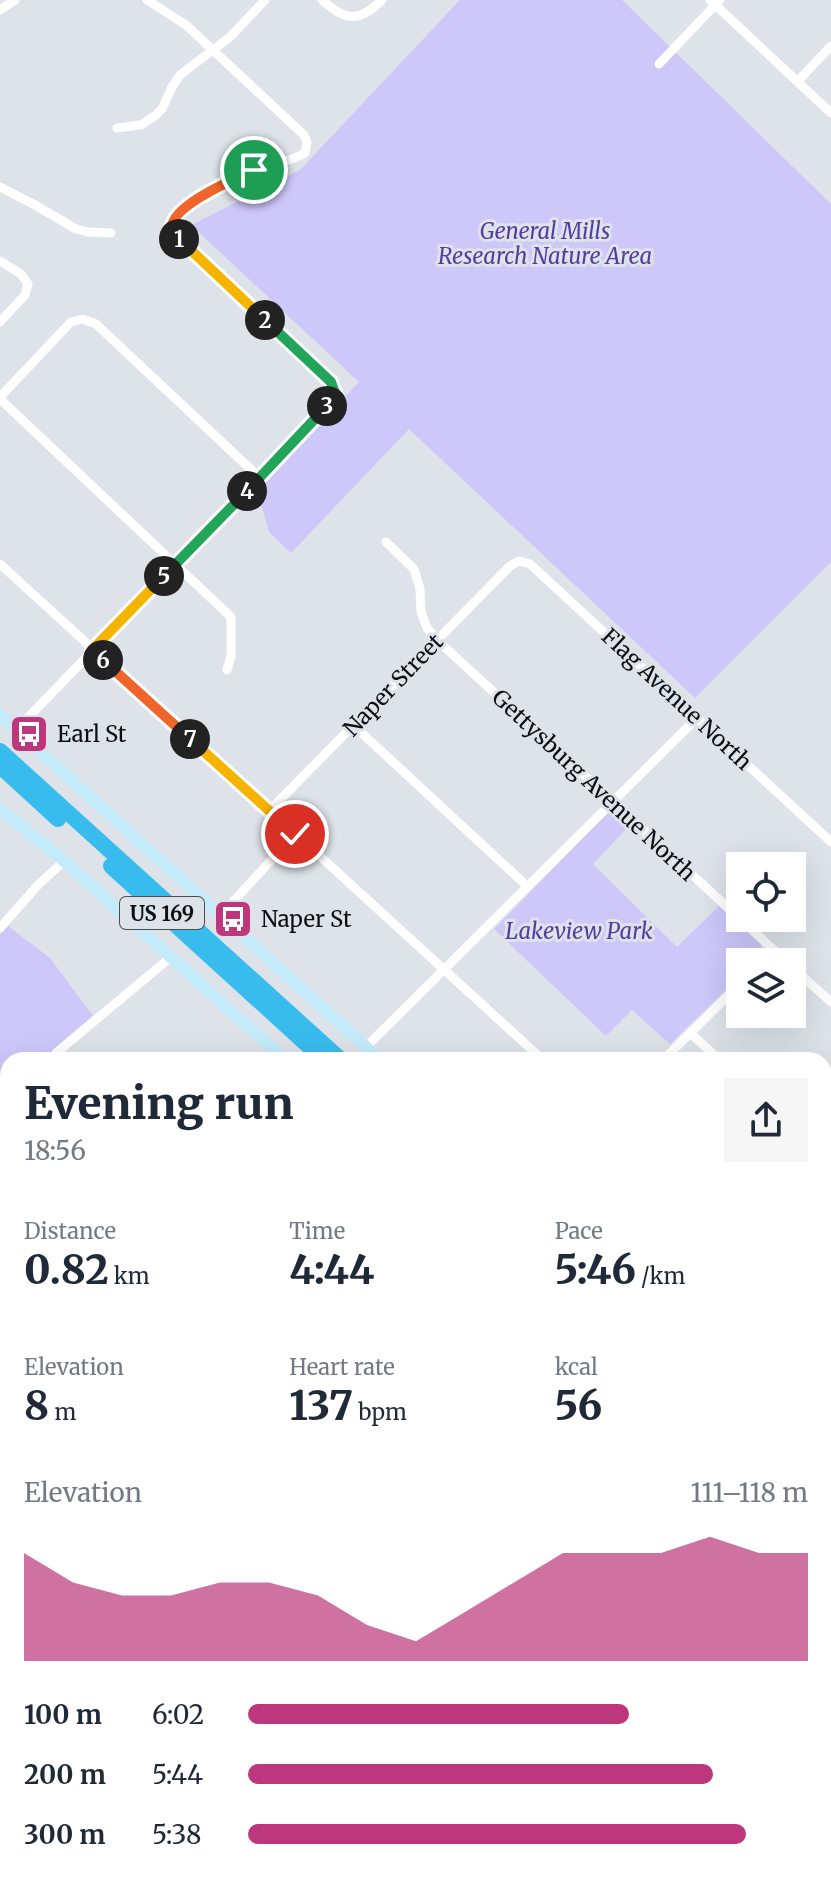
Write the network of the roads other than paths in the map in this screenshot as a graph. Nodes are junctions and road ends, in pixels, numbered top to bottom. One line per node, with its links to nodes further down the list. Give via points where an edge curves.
1 (15, 0): 7 (street)
2 (147, 0): 9 (street, via 181,21)
3 (265, 0): 9 (street)
4 (322, 0): 5 (street, via 338,14 352,17)
5 (382, 0)
6 (715, 2): 10 (street); 11 (street)
7 (0, 10)
8 (831, 46): 11 (street)
9 (212, 50): 13 (street, via 181,74 156,115 141,125); 19 (street, via 304,135 307,149 296,159 254,170 219,187 176,216 172,232 331,382 335,393)
10 (659, 64)
11 (798, 81): 12 (street)
12 (831, 113)
13 (117, 128)
14 (0, 187): 15 (street, via 76,229)
15 (111, 233)
16 (0, 261): 17 (street, via 28,284 25,295)
17 (0, 322)
18 (0, 398): 19 (street, via 71,322 83,319 96,324); 23 (street)
19 (260, 478): 23 (street)
20 (386, 542): 24 (street, via 414,569 421,612)
21 (519, 561): 24 (street, Naper Street); 28 (street, Flag Avenue North, via 530,564)
22 (0, 564): 25 (street)
23 (176, 564): 25 (street); 26 (street, via 231,617)
24 (437, 640): 29 (street, Naper Street); 33 (street, Gettysburg Avenue North)
25 (92, 650): 30 (street); 35 (street)
26 (227, 670)
27 (0, 715): 30 (street)
28 (697, 718): 33 (street); 37 (street, Flag Avenue North)
29 (353, 725): 35 (street, Naper Street); 39 (street)
30 (16, 730): 40 (street)
31 (0, 751): 53 (highway, US 169)
32 (0, 766): 52 (highway, US 169)
33 (612, 802): 39 (street); 42 (street, Gettysburg Avenue North)
34 (0, 809): 38 (street)
35 (269, 811): 36 (street)
36 (295, 834): 40 (street); 44 (street)
37 (831, 842)
38 (64, 861): 41 (street); 43 (street)
39 (527, 886): 44 (street)
40 (220, 916): 49 (street)
41 (0, 928)
42 (772, 948)
43 (171, 957): 50 (street); 51 (street)
44 (443, 970): 49 (street); 55 (street)
45 (806, 980): 47 (street)
46 (726, 998): 48 (street)
47 (831, 1002)
48 (690, 1033): 56 (street); 57 (street)
49 (366, 1047): 54 (street)
50 (57, 1052)
51 (276, 1052)
52 (315, 1052)
53 (332, 1052)
54 (371, 1052)
55 (534, 1052)
56 (671, 1052)
57 (711, 1052)

